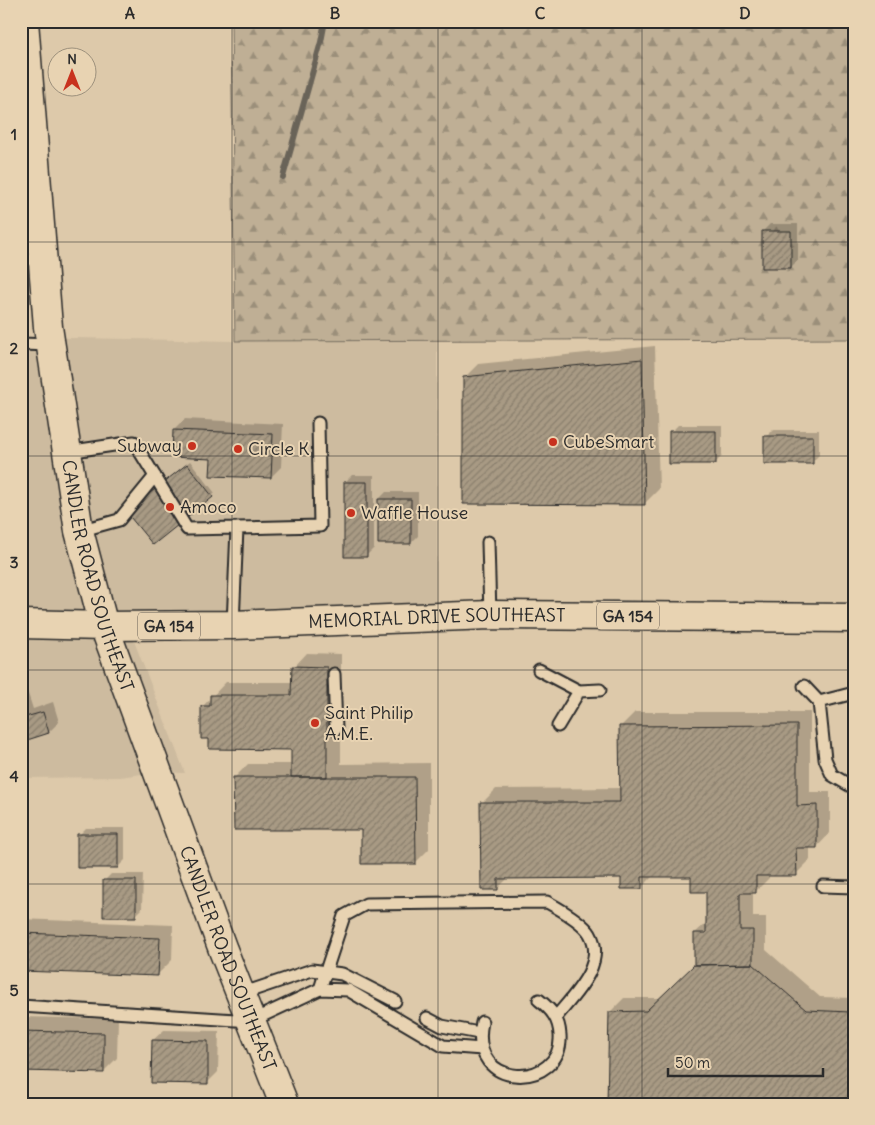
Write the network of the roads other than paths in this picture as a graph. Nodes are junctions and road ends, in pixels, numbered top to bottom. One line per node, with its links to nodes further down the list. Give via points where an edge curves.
1 (24, 21): 3 (main road, CANDLER ROAD SOUTHEAST)
2 (21, 344): 3 (lane)
3 (51, 345): 5 (main road, CANDLER ROAD SOUTHEAST)
4 (318, 423): 7 (lane, via 320,526)
5 (67, 452): 6 (lane, via 134,442); 8 (main road, CANDLER ROAD SOUTHEAST)
6 (155, 476): 7 (lane, via 187,529); 8 (lane, via 120,520)
7 (237, 528): 13 (lane)
8 (78, 530): 14 (main road, CANDLER ROAD SOUTHEAST)
9 (488, 542): 10 (lane)
10 (490, 615): 11 (main road, MEMORIAL DRIVE SOUTHEAST / GA 154); 13 (main road, MEMORIAL DRIVE SOUTHEAST / GA 154)
11 (854, 618)
12 (21, 624): 14 (main road, MEMORIAL DRIVE SOUTHEAST / GA 154)
13 (233, 625): 14 (main road, MEMORIAL DRIVE SOUTHEAST / GA 154)
14 (104, 626): 29 (main road, CANDLER ROAD SOUTHEAST)
15 (539, 670): 18 (lane)
16 (334, 674): 23 (lane)
17 (804, 686): 21 (lane)
18 (579, 690): 19 (lane); 22 (lane)
19 (600, 690)
20 (854, 693): 21 (lane)
21 (819, 702): 24 (lane, via 825,759 832,775)
22 (558, 726)
23 (336, 729)
24 (854, 788)
25 (823, 886): 26 (lane)
26 (854, 887)
27 (326, 972): 28 (lane); 29 (lane, via 312,970); 31 (lane, via 342,974); 33 (lane, via 344,916 366,904 547,902 567,913 590,933 594,950 592,968)
28 (320, 989): 35 (lane); 36 (lane, via 348,990 444,1046)
29 (241, 994): 35 (main road, CANDLER ROAD SOUTHEAST)
30 (539, 1000): 33 (lane)
31 (394, 1001)
32 (21, 1006): 35 (lane)
33 (556, 1017): 36 (lane, via 560,1033 558,1050 545,1068 534,1074 517,1076 500,1072 491,1065)
34 (427, 1018): 36 (lane, via 442,1026 481,1028)
35 (251, 1021): 37 (main road, CANDLER ROAD SOUTHEAST)
36 (482, 1049)
37 (284, 1104)

